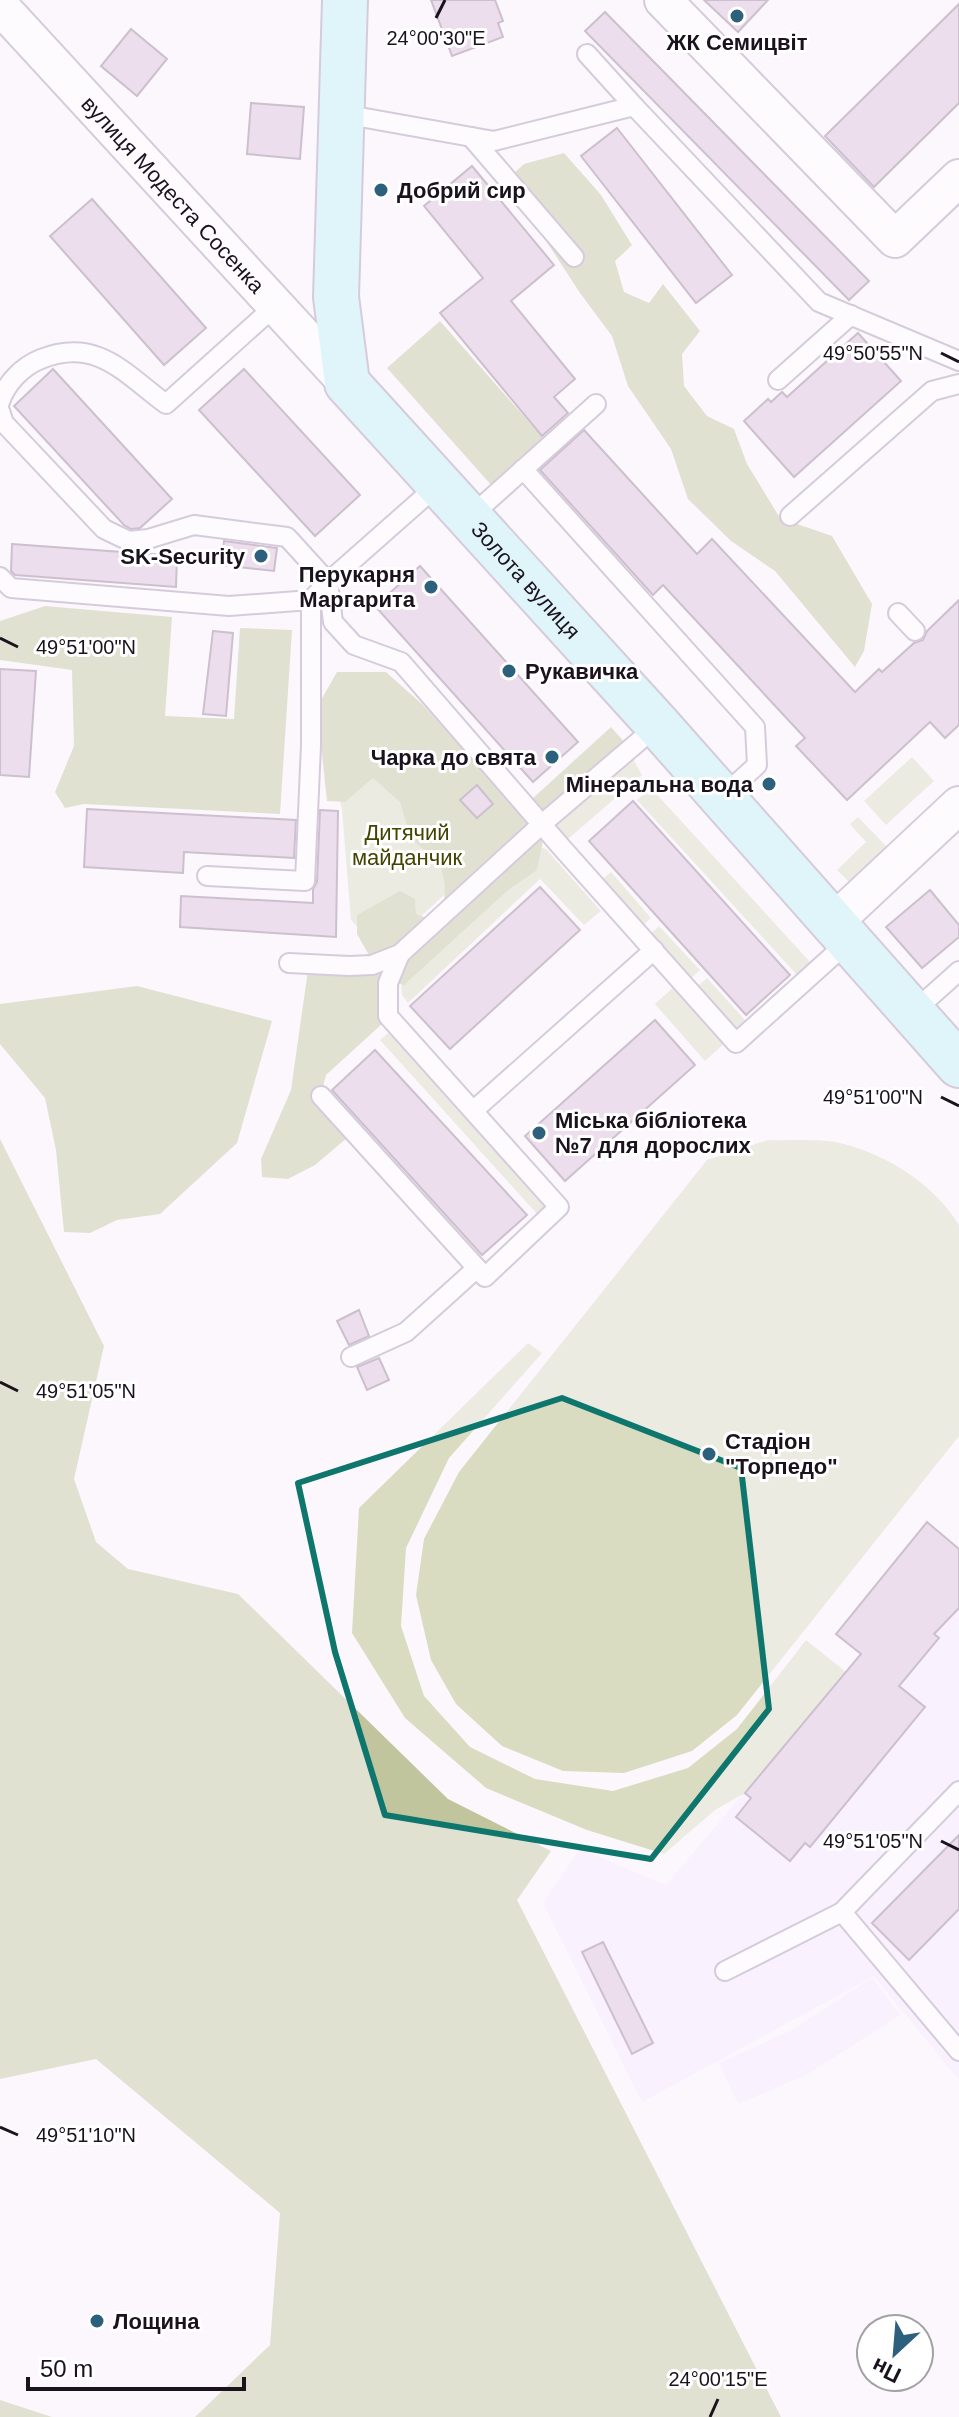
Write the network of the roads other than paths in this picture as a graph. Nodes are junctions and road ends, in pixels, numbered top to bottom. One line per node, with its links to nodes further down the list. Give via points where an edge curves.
1 (345, 0): 6 (street)
2 (663, 0): 8 (street, via 895,239)
3 (0, 6): 10 (street, вулиця Модеста Сосенка)
4 (587, 54): 5 (lane)
5 (634, 106): 7 (lane, via 494,141); 11 (lane, via 819,302)
6 (343, 114): 7 (lane); 14 (street, via 336,297)
7 (471, 137): 9 (lane)
8 (959, 178)
9 (574, 257)
10 (275, 306): 14 (street, вулиця Модеста Сосенка); 16 (lane, via 166,404 106,359 84,351 61,351 30,363 4,390)
11 (851, 315): 12 (lane); 13 (lane)
12 (959, 361)
13 (778, 380)
14 (347, 383): 20 (street, Золота вулиця)
15 (959, 384): 21 (lane, via 932,391)
16 (0, 402)
17 (596, 404): 19 (lane)
18 (0, 411): 24 (lane, via 4,423 104,529 129,541 194,525 287,537)
19 (523, 469): 22 (lane); 29 (lane, via 755,727 757,765)
20 (439, 484): 22 (street, Золота вулиця); 24 (lane)
21 (790, 516)
22 (470, 517): 28 (street, Золота вулиця)
23 (0, 577): 25 (lane, via 11,588 229,606)
24 (328, 582): 25 (lane); 31 (lane, via 333,622 354,645 401,662)
25 (311, 600): 32 (lane, via 305,881)
26 (898, 613): 27 (lane)
27 (915, 631)
28 (658, 725): 29 (street, Золота вулиця); 31 (lane)
29 (722, 797): 33 (street, Золота вулиця)
30 (959, 805): 33 (street)
31 (542, 824): 34 (lane); 35 (lane)
32 (207, 876)
33 (840, 933): 34 (lane, via 736,1043); 38 (street, Золота вулиця)
34 (654, 950): 41 (lane)
35 (400, 954): 36 (lane, via 360,966); 41 (lane, via 388,983 388,1016)
36 (289, 963)
37 (959, 971): 38 (lane)
38 (912, 1013): 39 (street, Золота вулиця)
39 (959, 1065)
40 (321, 1096): 42 (lane)
41 (473, 1111): 42 (lane, via 559,1207 485,1277)
42 (477, 1268): 43 (lane, via 406,1332)
43 (351, 1357)
44 (959, 1791): 45 (lane)
45 (842, 1912): 46 (lane); 47 (lane)
46 (725, 1971)
47 (959, 2051)

